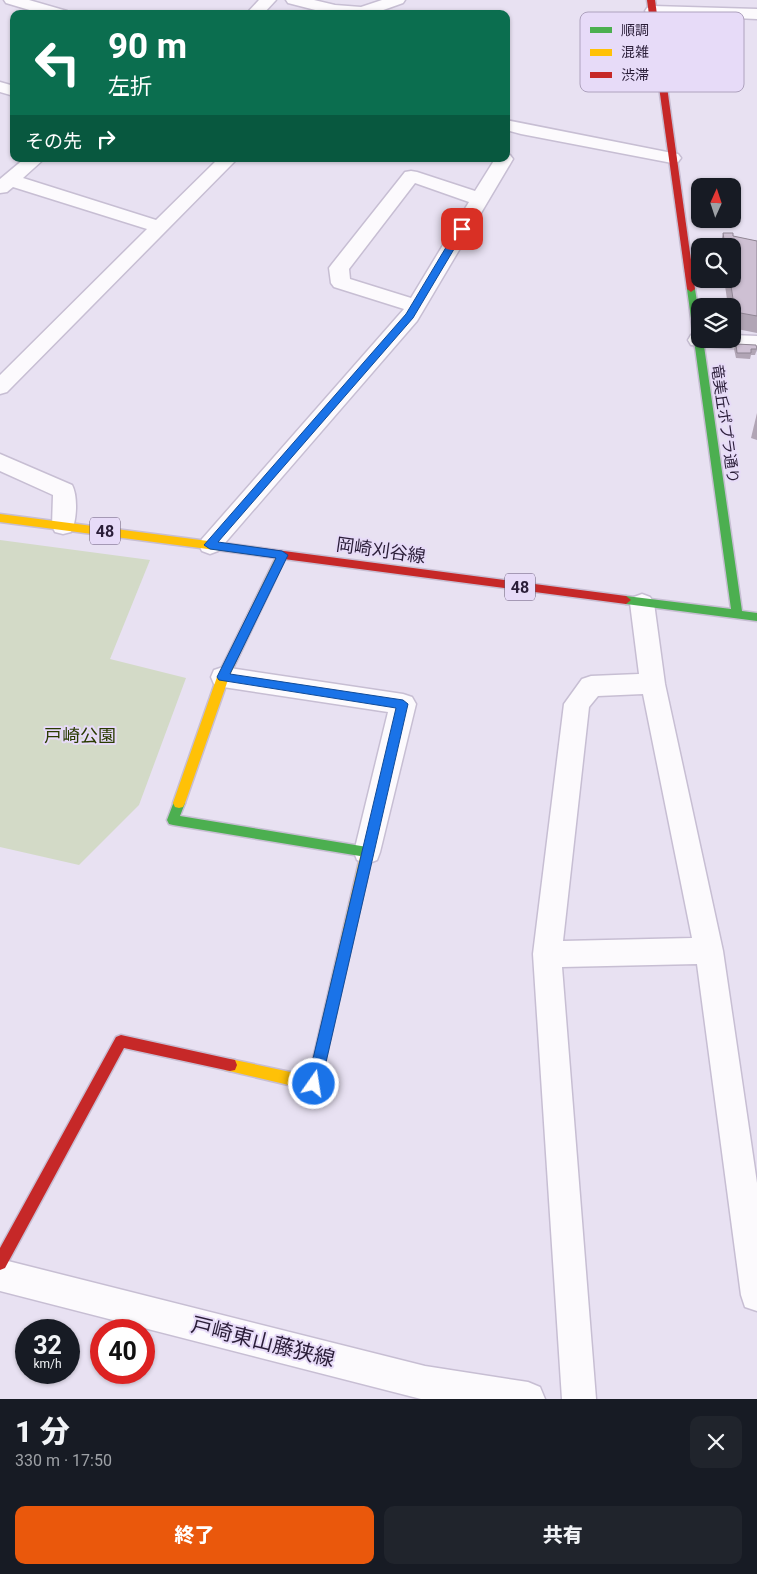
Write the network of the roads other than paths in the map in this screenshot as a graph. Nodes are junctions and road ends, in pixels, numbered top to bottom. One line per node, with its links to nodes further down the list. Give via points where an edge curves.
1 (12, 0): 6 (street)
2 (268, 0): 7 (street)
3 (294, 0): 8 (street)
4 (397, 0): 9 (street)
5 (652, 6): 10 (street)
6 (47, 10)
7 (258, 10)
8 (334, 10)
9 (368, 10)
10 (731, 12)
11 (744, 13): 12 (street)
12 (757, 14)
13 (663, 92): 16 (street, 竜美丘ポプラ通り)
14 (514, 127): 15 (street); 16 (street)
15 (510, 140)
16 (672, 158): 23 (street, 竜美丘ポプラ通り)
17 (31, 162): 20 (street)
18 (225, 162): 22 (street)
19 (502, 162): 21 (street)
20 (5, 184): 22 (street)
21 (480, 198): 24 (street); 24 (street, via 411,176 339,268 341,283)
22 (159, 227): 28 (street)
23 (692, 298)
24 (416, 306): 32 (street)
25 (741, 342): 26 (street)
26 (757, 343)
27 (699, 348): 35 (street, 竜美丘ポプラ通り)
28 (0, 387)
29 (0, 462): 31 (street, via 64,491)
30 (0, 518): 31 (street, 岡崎刈谷線 / 48)
31 (63, 526): 32 (street, 岡崎刈谷線 / 48)
32 (210, 545): 33 (street, 岡崎刈谷線 / 48)
33 (282, 555): 34 (street, 岡崎刈谷線 / 48); 37 (street)
34 (642, 603): 35 (street, 岡崎刈谷線 / 48); 38 (street)
35 (737, 614): 36 (street, 岡崎刈谷線 / 48)
36 (757, 617)
37 (223, 677): 39 (street, via 403,704); 39 (street, via 172,820)
38 (653, 684): 40 (street); 41 (street, via 592,686 577,704)
39 (367, 852): 42 (street, via 314,1084 121,1041)
40 (709, 951): 41 (street); 44 (street)
41 (547, 954): 46 (street)
42 (0, 1263)
43 (0, 1275): 45 (street, 戸崎東山藤狭線, via 424,1383)
44 (757, 1295)
45 (528, 1399)
46 (579, 1399)

